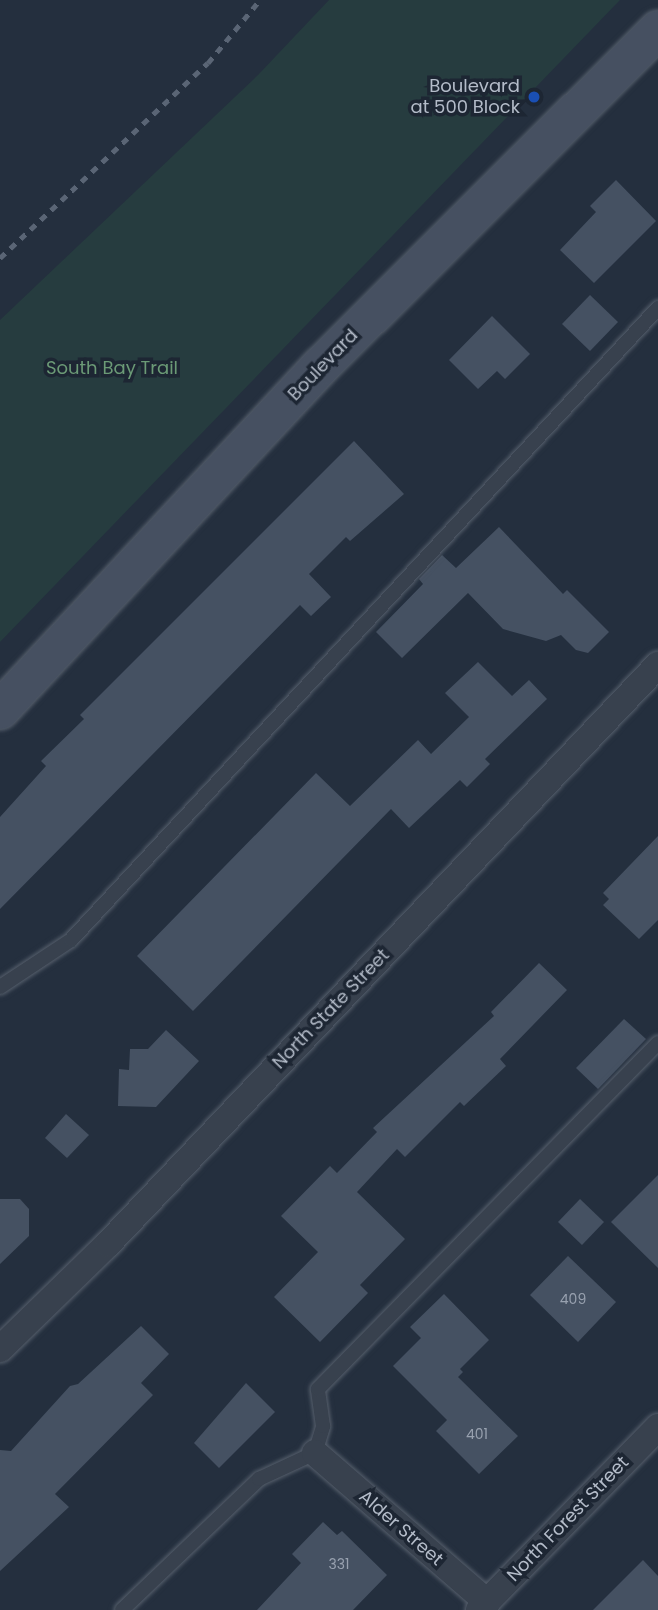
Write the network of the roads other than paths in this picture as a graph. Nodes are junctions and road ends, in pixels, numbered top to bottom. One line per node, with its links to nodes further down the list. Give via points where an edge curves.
1 (658, 30): 4 (main road, Boulevard, via 321,366)
2 (658, 308): 5 (lane, via 71,940)
3 (657, 668): 7 (street, North State Street, via 108,1244)
4 (0, 710)
5 (0, 987)
6 (658, 1043): 9 (lane, via 318,1389 323,1426)
7 (0, 1349)
8 (658, 1427): 10 (street, North Forest Street)
9 (315, 1453): 10 (street, Alder Street); 11 (lane, via 259,1479)
10 (483, 1606)
11 (122, 1610)

